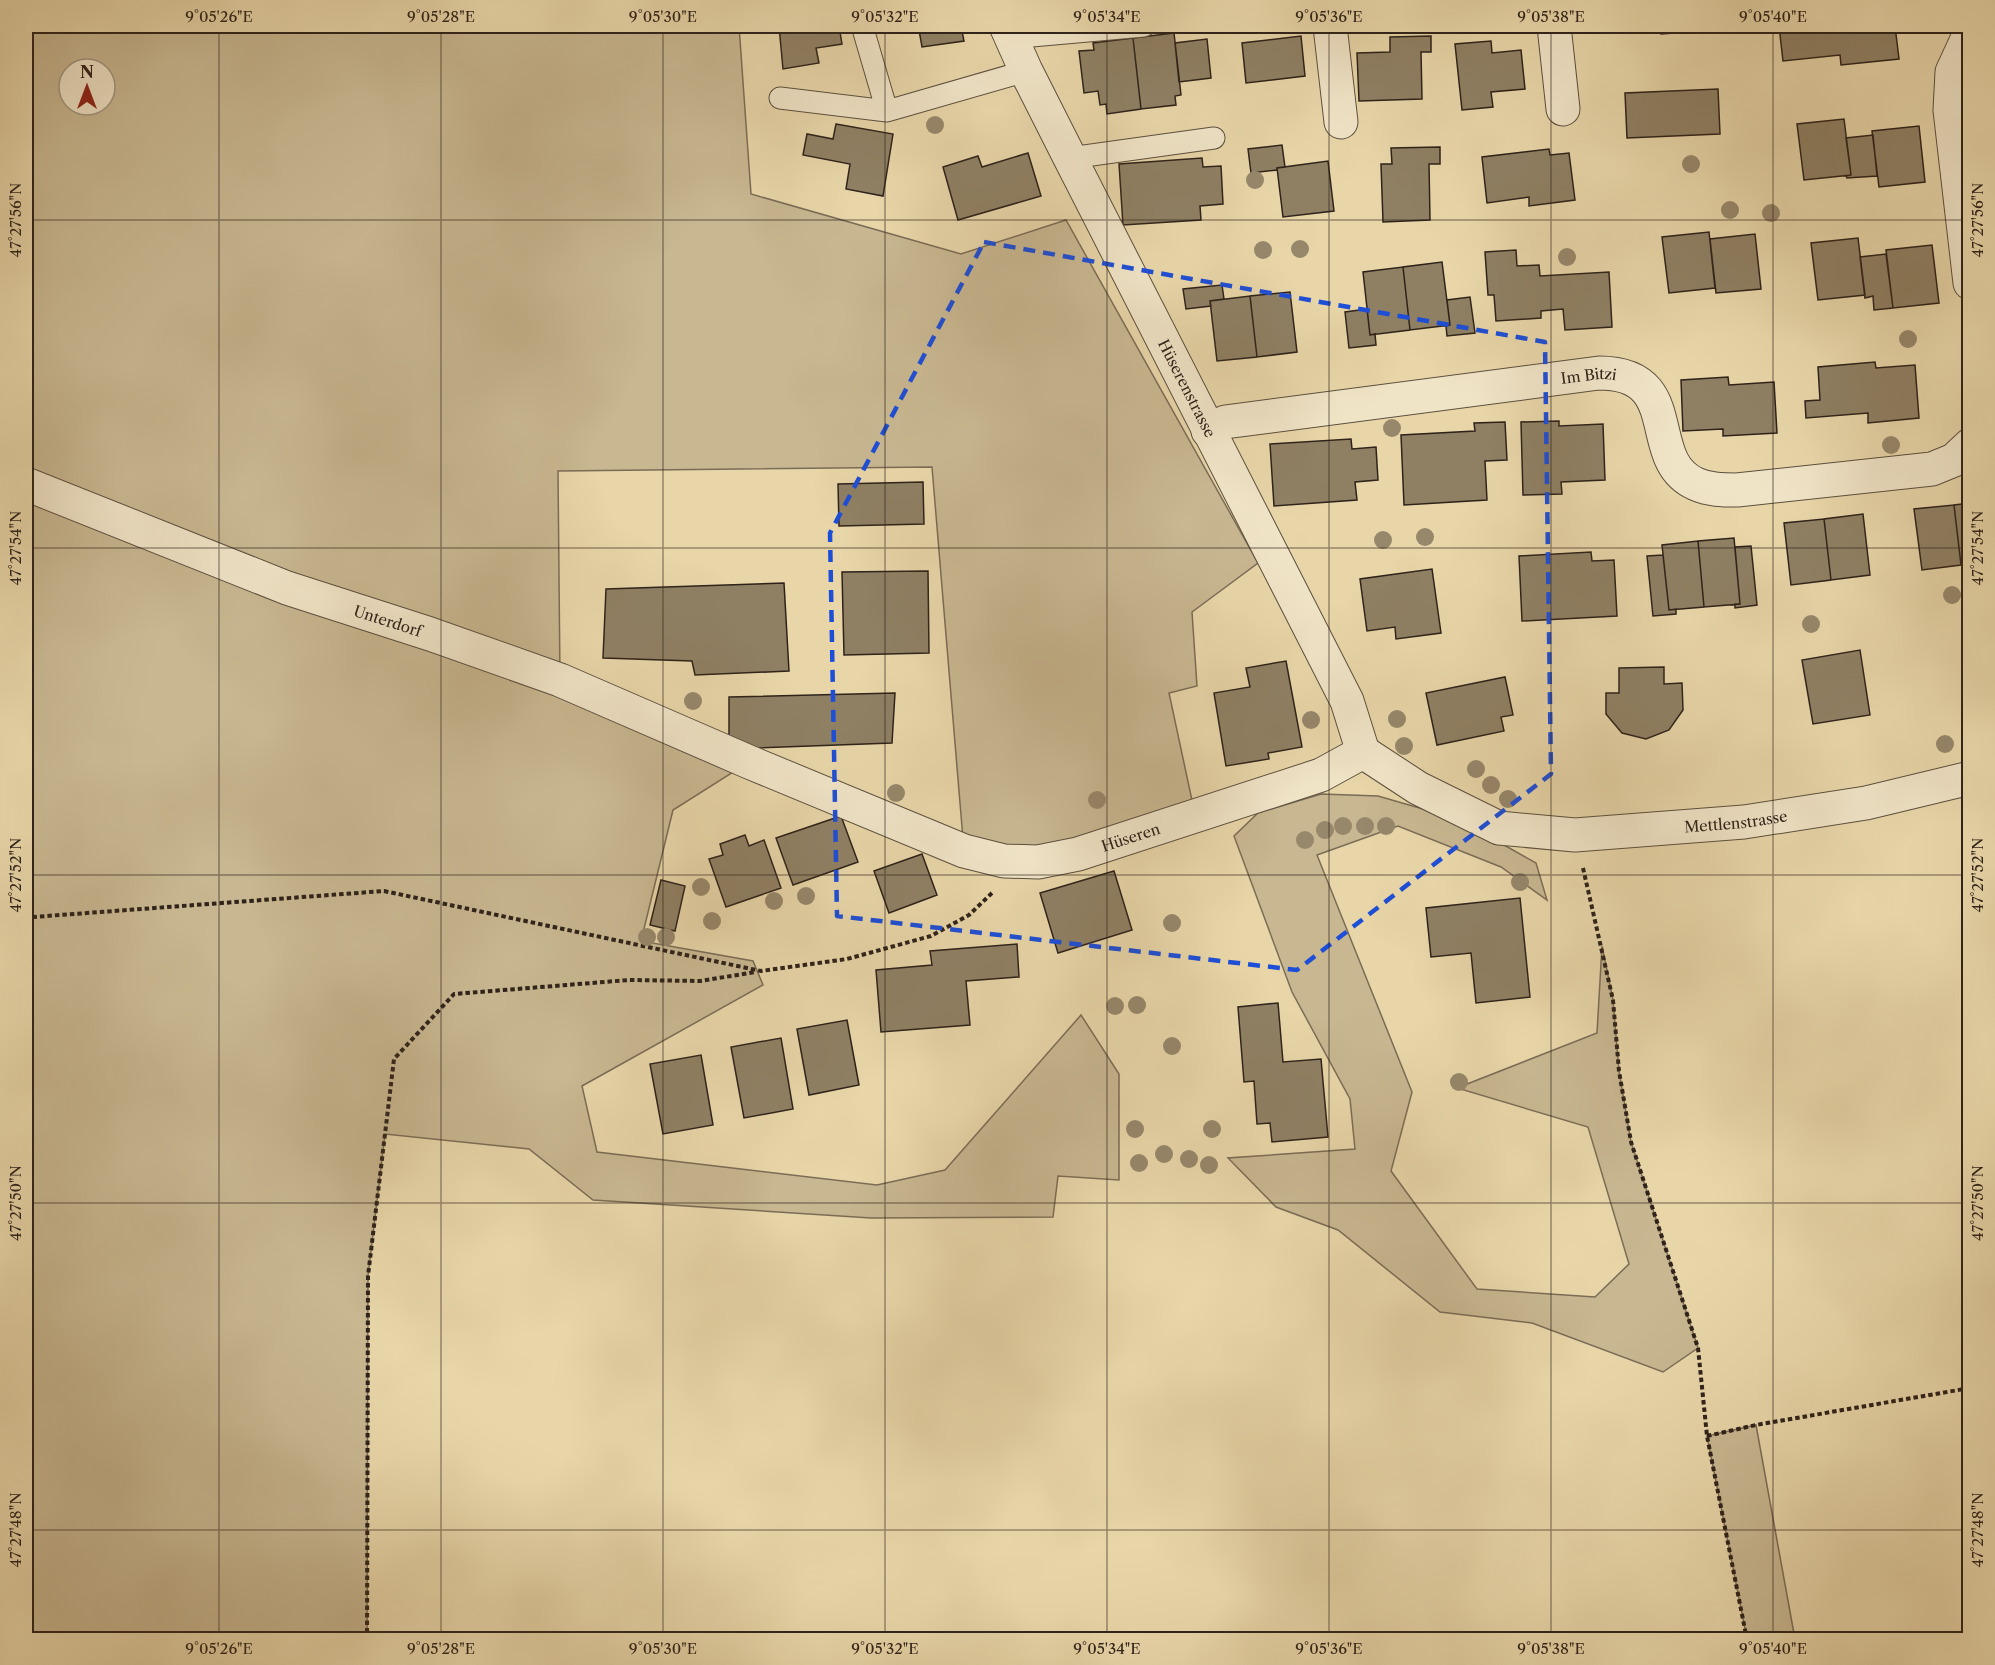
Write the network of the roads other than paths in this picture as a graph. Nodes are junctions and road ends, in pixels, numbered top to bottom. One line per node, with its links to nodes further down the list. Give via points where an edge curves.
1 (1144, 26): 5 (lane)
2 (1330, 26): 11 (street)
3 (1554, 26): 9 (street)
4 (862, 29): 10 (lane)
5 (1009, 32): 7 (street, Hüserenstrasse)
6 (1970, 33): 14 (street, via 1952,72 1950,110)
7 (1026, 70): 10 (lane); 13 (street, Hüserenstrasse)
8 (780, 98): 10 (lane)
9 (1563, 109)
10 (887, 111)
11 (1341, 122)
12 (1214, 138): 13 (lane)
13 (1070, 158): 15 (street, Hüserenstrasse)
14 (1970, 283)
15 (1208, 431): 16 (street, Im Bitzi, via 1225,422 1617,373 1634,378 1646,388 1654,401 1672,460 1681,473 1695,484 1715,490 1932,469 1954,460); 18 (street, Hüserenstrasse, via 1347,701)
16 (1970, 445)
17 (26, 484): 19 (street, Unterdorf, via 287,588 560,680)
18 (1363, 752): 19 (street, Hüseren, via 1321,775 1078,854 1038,862 1004,861 964,851); 20 (street, Mettlenstrasse, via 1418,788 1499,828 1575,835 1744,822 1866,803)
19 (748, 762)
20 (1970, 778)

